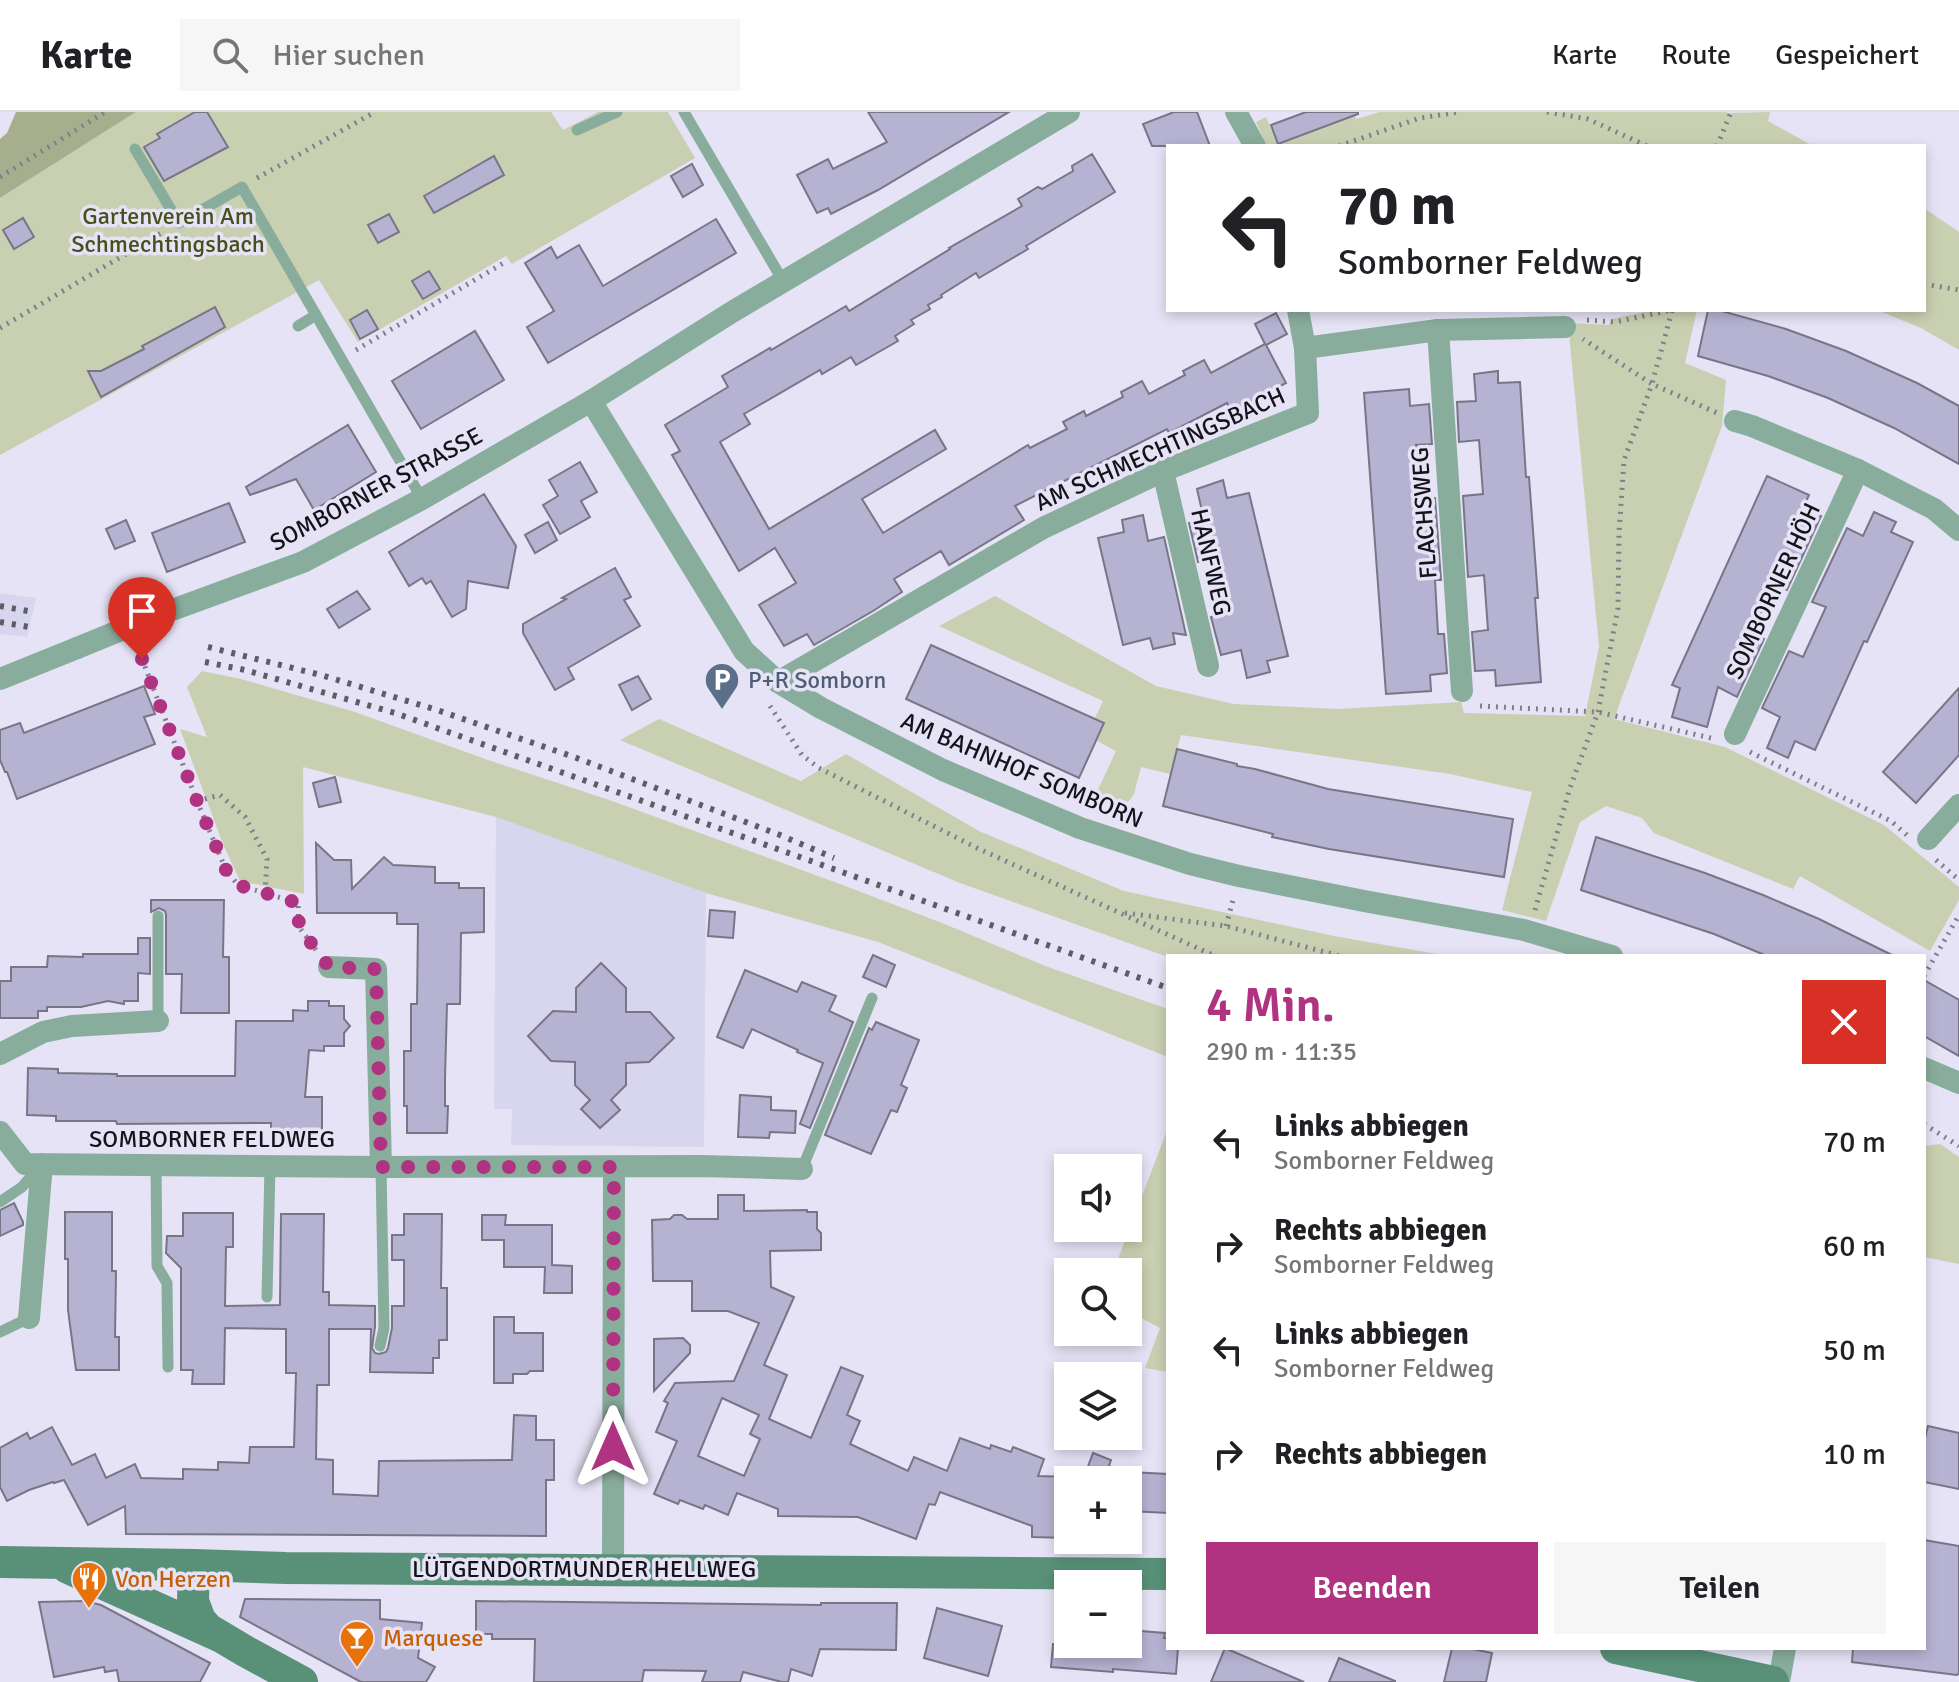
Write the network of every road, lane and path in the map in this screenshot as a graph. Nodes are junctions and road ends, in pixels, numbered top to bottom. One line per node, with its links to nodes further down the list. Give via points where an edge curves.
1 (105, 112): 16 (path)
2 (375, 112): 17 (path)
3 (617, 112): 10 (lane)
4 (684, 112): 20 (lane)
5 (1069, 112): 20 (street, SOMBORNER STRASSE)
6 (1236, 112): 11 (street)
7 (1459, 112): 12 (path, via 1420,118)
8 (1547, 112): 13 (path, via 1588,119)
9 (1731, 112): 14 (path)
10 (577, 130)
11 (1254, 144)
12 (1345, 144)
13 (1643, 144)
14 (1718, 144)
15 (135, 149): 18 (lane)
16 (0, 177)
17 (242, 187): 18 (lane); 26 (lane)
18 (179, 223): 29 (path)
19 (507, 261): 32 (path)
20 (783, 281): 34 (street, SOMBORNER STRASSE)
21 (1926, 284): 22 (path)
22 (1959, 290)
23 (1298, 312): 31 (street, AM SCHMECHTINGSBACH)
24 (1662, 312): 28 (path, via 1615,322 1566,319)
25 (1671, 312): 33 (path)
26 (316, 315): 27 (lane); 32 (lane)
27 (298, 326)
28 (1565, 327): 30 (street); 33 (path)
29 (0, 328)
30 (1438, 330): 31 (street); 44 (street, FLACHSWEG)
31 (1305, 348): 37 (street, AM SCHMECHTINGSBACH, via 1308,413)
32 (342, 359): 38 (lane)
33 (1652, 384): 35 (path); 45 (path, via 1624,460 1618,608)
34 (591, 401): 38 (street, SOMBORNER STRASSE); 43 (street, AM BAHNHOF SOMBORN)
35 (1735, 421): 36 (street)
36 (1858, 470): 39 (street, via 1934,509); 46 (street, SOMBORNER HÖH)
37 (1163, 471): 41 (street, HANFWEG); 43 (street, AM SCHMECHTINGSBACH, via 1043,528)
38 (422, 499): 42 (street, SOMBORNER STRASSE, bridge, via 303,562)
39 (1959, 530)
40 (142, 659): 47 (path)
41 (1208, 666)
42 (0, 679)
43 (772, 691): 52 (path, via 802,755 819,768); 55 (street, AM BAHNHOF SOMBORN, via 821,708 943,770 1080,828 1190,864)
44 (1462, 691): 45 (path, via 1467,706)
45 (1598, 712): 46 (path); 55 (path, via 1570,788)
46 (1732, 741): 49 (path, via 1891,821)
47 (197, 801): 51 (path, via 226,870 238,885); 51 (path, via 220,795 245,817 267,859)
48 (1959, 805): 49 (street)
49 (1923, 844): 50 (path)
50 (1959, 880)
51 (265, 893): 59 (path, via 298,903 299,927)
52 (1116, 912): 56 (path); 57 (path, via 1226,926)
53 (1959, 915): 60 (path)
54 (158, 916): 62 (lane)
55 (1530, 931): 58 (street, AM BAHNHOF SOMBORN)
56 (1210, 954)
57 (1332, 954)
58 (1605, 954)
59 (329, 967): 72 (street, via 376,969)
60 (1926, 973)
61 (872, 998): 74 (lane)
62 (158, 1021): 63 (street, via 43,1032)
63 (0, 1054)
64 (1926, 1069): 65 (street)
65 (1959, 1083)
66 (1926, 1125): 68 (path)
67 (4, 1145): 69 (street, SOMBORNER FELDWEG, via 25,1164)
68 (1959, 1146)
69 (42, 1164): 70 (street, SOMBORNER FELDWEG); 75 (lane); 77 (street)
70 (156, 1165): 71 (street, SOMBORNER FELDWEG); 80 (lane, via 157,1266 167,1283)
71 (270, 1166): 72 (street, SOMBORNER FELDWEG); 76 (lane)
72 (381, 1167): 73 (street, SOMBORNER FELDWEG); 79 (lane)
73 (614, 1167): 74 (street, SOMBORNER FELDWEG); 84 (street)
74 (802, 1169)
75 (0, 1202)
76 (267, 1297)
77 (29, 1318): 78 (lane)
78 (0, 1332)
79 (380, 1346)
80 (168, 1367)
81 (0, 1562): 82 (main road, LÜTGENDORTMUNDER HELLWEG)
82 (55, 1562): 83 (main road, LÜTGENDORTMUNDER HELLWEG); 86 (main road)
83 (194, 1565): 84 (main road, LÜTGENDORTMUNDER HELLWEG); 86 (main road, via 195,1610)
84 (613, 1570): 85 (main road, LÜTGENDORTMUNDER HELLWEG)
85 (1166, 1574)
86 (219, 1636): 89 (main road)
87 (1625, 1650): 90 (main road)
88 (1785, 1650): 91 (street)
89 (302, 1682)
90 (1773, 1682)
91 (1779, 1682)

